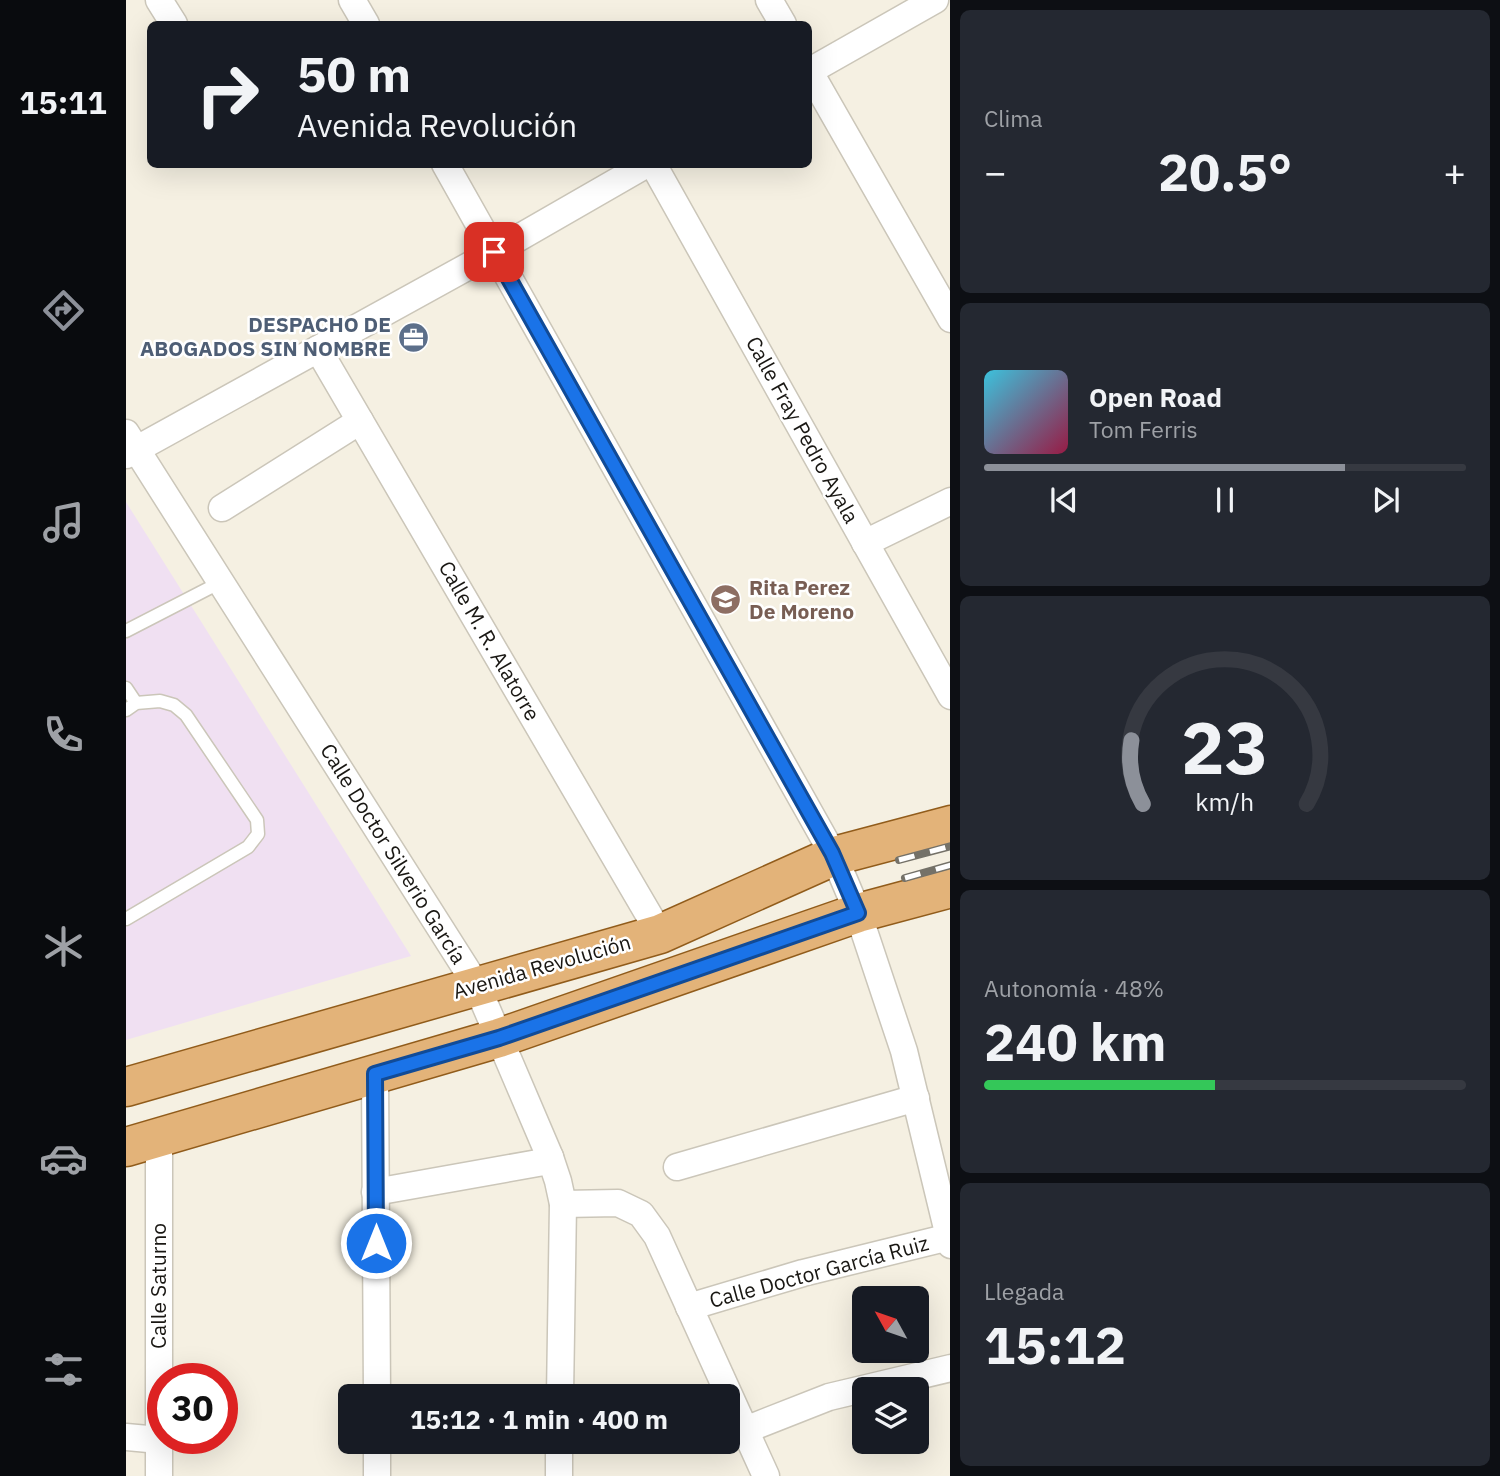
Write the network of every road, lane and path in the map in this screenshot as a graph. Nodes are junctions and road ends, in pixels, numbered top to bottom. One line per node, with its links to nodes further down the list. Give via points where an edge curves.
1 (159, 0): 5 (street)
2 (352, 0): 6 (street)
3 (769, 0): 7 (street)
4 (934, 0): 8 (street)
5 (172, 21)
6 (364, 21)
7 (781, 21)
8 (812, 69)
9 (812, 76): 14 (street)
10 (447, 168): 13 (street)
11 (640, 168): 13 (street)
12 (655, 168): 20 (street, Calle Fray Pedro Ayala)
13 (494, 252): 15 (street); 27 (street)
14 (950, 319)
15 (318, 349): 16 (street, Calle M. R. Alatorre); 17 (street)
16 (360, 422): 19 (street); 31 (street, Calle M. R. Alatorre)
17 (130, 446): 21 (street, Calle Doctor Silverio García)
18 (950, 501): 20 (street)
19 (222, 508)
20 (865, 543): 24 (street, Calle Fray Pedro Ayala)
21 (221, 582): 22 (lane); 32 (street, Calle Doctor Silverio García)
22 (126, 631)
23 (126, 688): 25 (lane)
24 (950, 696)
25 (131, 706): 30 (lane, via 160,701 187,715 257,820 258,834 248,847)
26 (950, 825): 27 (main road, Avenida Revolución)
27 (834, 856): 29 (street); 31 (main road, Avenida Revolución)
28 (950, 888): 29 (main road)
29 (858, 913): 33 (main road); 36 (street)
30 (126, 919)
31 (660, 934): 32 (main road, Avenida Revolución)
32 (477, 986): 33 (street, Calle Doctor Silverio García); 35 (main road, Avenida Revolución)
33 (499, 1038): 34 (main road); 38 (street, Calle Doctor Silverio García)
34 (375, 1074): 37 (main road); 40 (street)
35 (126, 1087)
36 (916, 1098): 39 (street); 42 (street)
37 (142, 1142): 44 (street, Calle Saturno)
38 (550, 1157): 40 (street, via 538,1163); 41 (street, Calle Doctor Silverio García)
39 (677, 1167)
40 (376, 1192): 46 (street)
41 (563, 1204): 43 (street, via 618,1203 641,1214 657,1236); 47 (street, Calle Doctor Silverio García)
42 (950, 1241): 43 (street, Calle Doctor García Ruiz, via 803,1273)
43 (689, 1307): 48 (street)
44 (155, 1363)
45 (950, 1368): 48 (street, via 829,1398)
46 (377, 1384)
47 (560, 1384)
48 (745, 1430): 57 (street)
49 (126, 1437): 50 (street)
50 (147, 1439)
51 (159, 1454): 54 (street, Calle Saturno)
52 (377, 1454): 55 (street)
53 (559, 1454): 56 (street)
54 (159, 1476)
55 (377, 1476)
56 (559, 1476)
57 (766, 1476)

